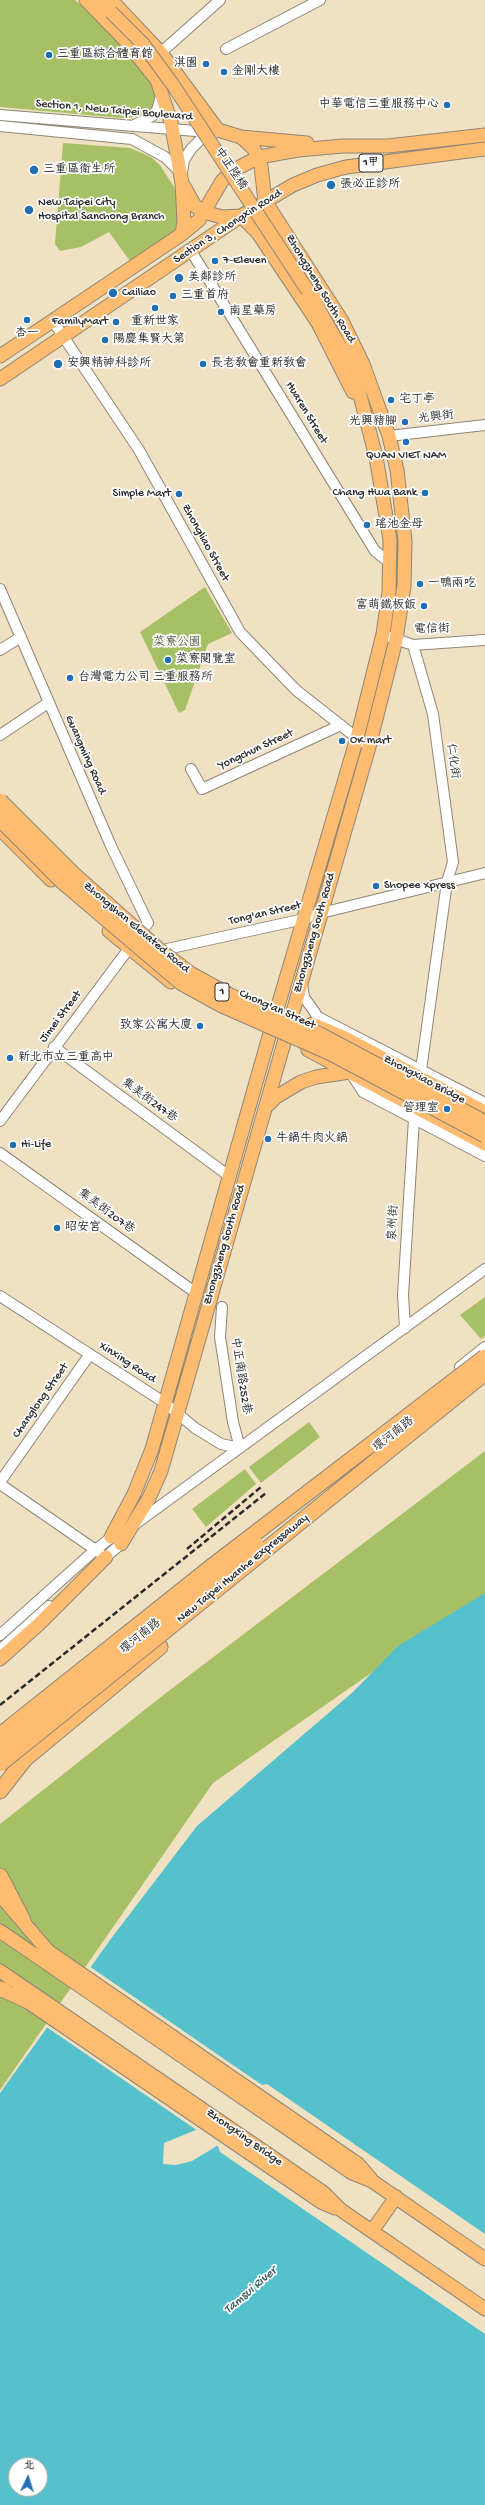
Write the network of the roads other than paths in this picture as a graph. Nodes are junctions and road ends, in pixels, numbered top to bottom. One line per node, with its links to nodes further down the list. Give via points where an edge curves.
1 (86, 0): 8 (main road, via 124,38)
2 (100, 0): 5 (main road, 中正陸橋)
3 (220, 0): 7 (street)
4 (320, 0): 6 (street)
5 (111, 6): 7 (main road); 29 (main road, 中正陸橋, bridge, via 174,85 308,291)
6 (226, 49)
7 (161, 53): 8 (street); 14 (main road, via 210,121 218,130)
8 (145, 65): 9 (main road)
9 (162, 91): 12 (street, via 161,103 157,110 152,116); 13 (main road)
10 (0, 115): 12 (street, Section 1, New Taipei Boulevard)
11 (0, 126): 20 (street, via 132,139 166,157)
12 (133, 126): 13 (street, Section 1, New Taipei Boulevard)
13 (172, 130): 14 (street, Section 1, New Taipei Boulevard); 20 (main road)
14 (226, 133): 16 (main road); 20 (street, via 213,134 200,140 191,149 184,160)
15 (485, 134): 17 (main road, Section 3, Chongxin Road / 1甲, via 388,146)
16 (241, 137): 17 (main road); 19 (main road)
17 (343, 146): 19 (main road, Section 3, Chongxin Road / 1甲)
18 (485, 149): 21 (main road, Section 3, Chongxin Road / 1甲, via 338,168 293,185)
19 (259, 157): 21 (main road); 22 (main road, Section 3, Chongxin Road / 1甲, via 232,171 222,181)
20 (182, 178): 22 (main road, via 195,206); 24 (main road)
21 (265, 201): 23 (main road, Section 3, Chongxin Road / 1甲); 33 (main road, Zhongzheng South Road, via 342,321 363,364)
22 (204, 212): 23 (main road, via 222,217); 24 (main road, Section 3, Chongxin Road / 1甲, via 199,220)
23 (241, 216): 25 (main road, Section 3, Chongxin Road / 1甲); 31 (main road, Zhongzheng South Road, via 258,233 318,323)
24 (182, 234): 26 (main road, Section 3, Chongxin Road / 1甲)
25 (192, 251): 27 (main road, Section 3, Chongxin Road / 1甲); 34 (street, Huaren Street, via 375,551)
26 (53, 321): 27 (street, Zhongliao Street); 28 (main road, Section 3, Chongxin Road / 1甲)
27 (64, 337): 30 (main road, Section 3, Chongxin Road / 1甲); 43 (street, Zhongliao Street, via 139,450 240,632 296,690)
28 (0, 356)
29 (354, 372): 31 (main road, Zhongzheng South Road); 33 (main road, Zhongzheng South Road)
30 (0, 379)
31 (366, 421): 34 (main road, Zhongzheng South Road, via 383,487)
32 (485, 425): 33 (street, 光興街)
33 (388, 430): 38 (main road, Zhongzheng South Road, via 397,470 405,541 404,586)
34 (390, 563): 36 (main road, Zhongzheng South Road)
35 (0, 589): 37 (street, Guangming Road)
36 (383, 634): 38 (street, 電信街); 45 (main road, Zhongzheng South Road)
37 (21, 637): 41 (street); 42 (street, Guangming Road)
38 (396, 640): 40 (street, 電信街); 46 (main road, Zhongzheng South Road)
39 (485, 640): 40 (street, 電信街)
40 (413, 645): 53 (street, 仁化街, via 433,714 453,862)
41 (0, 650)
42 (48, 703): 44 (street); 56 (street, Guangming Road, via 148,923)
43 (341, 725): 45 (street, Zhongliao Street); 47 (street, Yongchun Street, via 202,789)
44 (0, 735)
45 (357, 738): 46 (street, Zhongliao Street); 55 (main road, Zhongzheng South Road)
46 (369, 747): 54 (main road, Zhongzheng South Road)
47 (191, 769)
48 (0, 792): 56 (main road, Chong'an Street / 1, via 64,858)
49 (0, 801): 74 (highway, Zhongshan Elevated Road / 1, bridge, via 73,874 161,952 190,974 230,996 322,1036)
50 (0, 819): 76 (highway, Zhongshan Elevated Road / 1, bridge, via 62,881 182,983 222,1005 331,1053)
51 (0, 829): 57 (main road, Chong'an Street / 1, via 36,866)
52 (485, 874): 53 (street, Tong'an Street)
53 (447, 882): 54 (street, Tong'an Street); 67 (street)
54 (321, 913): 55 (street, Tong'an Street); 59 (main road, Zhongzheng South Road)
55 (304, 919): 58 (street, Tong'an Street); 60 (main road, Zhongzheng South Road)
56 (144, 929): 57 (street, Jimei Street); 58 (main road, Chong'an Street / 1)
57 (129, 948): 63 (main road, Chong'an Street / 1, via 181,989 231,1017); 65 (street, Jimei Street)
58 (167, 949): 60 (main road, Chong'an Street / 1, via 218,983)
59 (302, 979): 61 (main road, Zhongzheng South Road); 62 (street, Chong'an Street, via 304,997)
60 (276, 1010): 61 (main road, Chong'an Street / 1); 63 (main road, Zhongzheng South Road)
61 (291, 1016): 62 (main road, Chong'an Street / 1); 64 (main road, Zhongzheng South Road)
62 (316, 1021): 67 (street, Chong'an Street); 71 (main road, Zhongxiao Bridge / 1); 74 (street, Chong'an Street, via 355,1055)
63 (270, 1033): 64 (main road, Chong'an Street / 1); 81 (main road, Zhongzheng South Road)
64 (285, 1039): 66 (main road, Chong'an Street / 1); 70 (main road, Zhongzheng South Road)
65 (54, 1047): 73 (street, Jimei Street); 81 (street, 集美街247巷)
66 (313, 1052): 68 (main road, Chong'an Street / 1); 76 (street, Chong'an Street, via 337,1059)
67 (421, 1070): 69 (street, Chong'an Street)
68 (350, 1072): 70 (main road, via 301,1082 276,1097); 72 (street, via 362,1092); 75 (main road, 1)
69 (485, 1104)
70 (264, 1109): 94 (main road, Zhongzheng South Road)
71 (485, 1112)
72 (414, 1119): 80 (street); 86 (street, 泉州街, via 403,1295)
73 (0, 1121)
74 (485, 1122)
75 (459, 1130): 77 (main road, 1); 78 (street, via 472,1144)
76 (485, 1136)
77 (485, 1144)
78 (485, 1150)
79 (0, 1153): 83 (street, 集美街207巷)
80 (485, 1156)
81 (229, 1176): 83 (main road, Zhongzheng South Road)
82 (485, 1269): 86 (street)
83 (196, 1293): 93 (main road, Zhongzheng South Road)
84 (0, 1296): 88 (street, Xinxing Road)
85 (222, 1307): 95 (street, 中正南路252巷, via 220,1337 233,1422)
86 (405, 1328): 95 (street)
87 (485, 1347): 104 (street, 環河南路)
88 (90, 1354): 93 (street, Xinxing Road); 96 (street, Changlong Street)
89 (485, 1357): 107 (highway, New Taipei Huanhe Expressaway, bridge, via 211,1567)
90 (485, 1364): 108 (highway, bridge)
91 (485, 1373): 100 (highway, New Taipei Huanhe Expressaway, bridge)
92 (485, 1378): 105 (street, 環河南路)
93 (165, 1403): 94 (street, Xinxing Road); 98 (main road, Zhongzheng South Road, via 144,1472)
94 (177, 1412): 95 (street, Xinxing Road, via 195,1428 221,1444); 97 (main road, Zhongzheng South Road, via 161,1471)
95 (240, 1448): 97 (street)
96 (0, 1483): 99 (street)
97 (134, 1525): 98 (main road, Zhongzheng South Road)
98 (116, 1541): 99 (street)
99 (101, 1554): 101 (street); 102 (street, via 78,1580); 103 (main road, via 38,1625)
100 (213, 1594): 109 (highway, New Taipei Huanhe Expressaway, bridge); 110 (highway, bridge, via 160,1647 25,1759)
101 (0, 1635)
102 (0, 1650)
103 (0, 1659)
104 (52, 1687): 105 (street); 106 (street, 環河南路)
105 (71, 1709): 109 (street, 環河南路)
106 (0, 1730)
107 (0, 1735)
108 (0, 1750)
109 (0, 1765)
110 (0, 1791)
111 (0, 1876): 113 (highway)
112 (0, 1895): 113 (main road)
113 (23, 1920): 117 (main road, via 48,1951 358,2164)
114 (0, 1931): 117 (main road, via 352,2173)
115 (0, 1971): 119 (main road, Zhongxing Bridge, via 324,2193)
116 (2, 1990): 119 (main road, via 38,2009 321,2202)
117 (372, 2181): 118 (main road)
118 (396, 2198): 120 (main road); 121 (main road)
119 (341, 2210): 120 (main road, Zhongxing Bridge)
120 (372, 2231): 122 (main road, Zhongxing Bridge)
121 (485, 2258)
122 (485, 2309)

